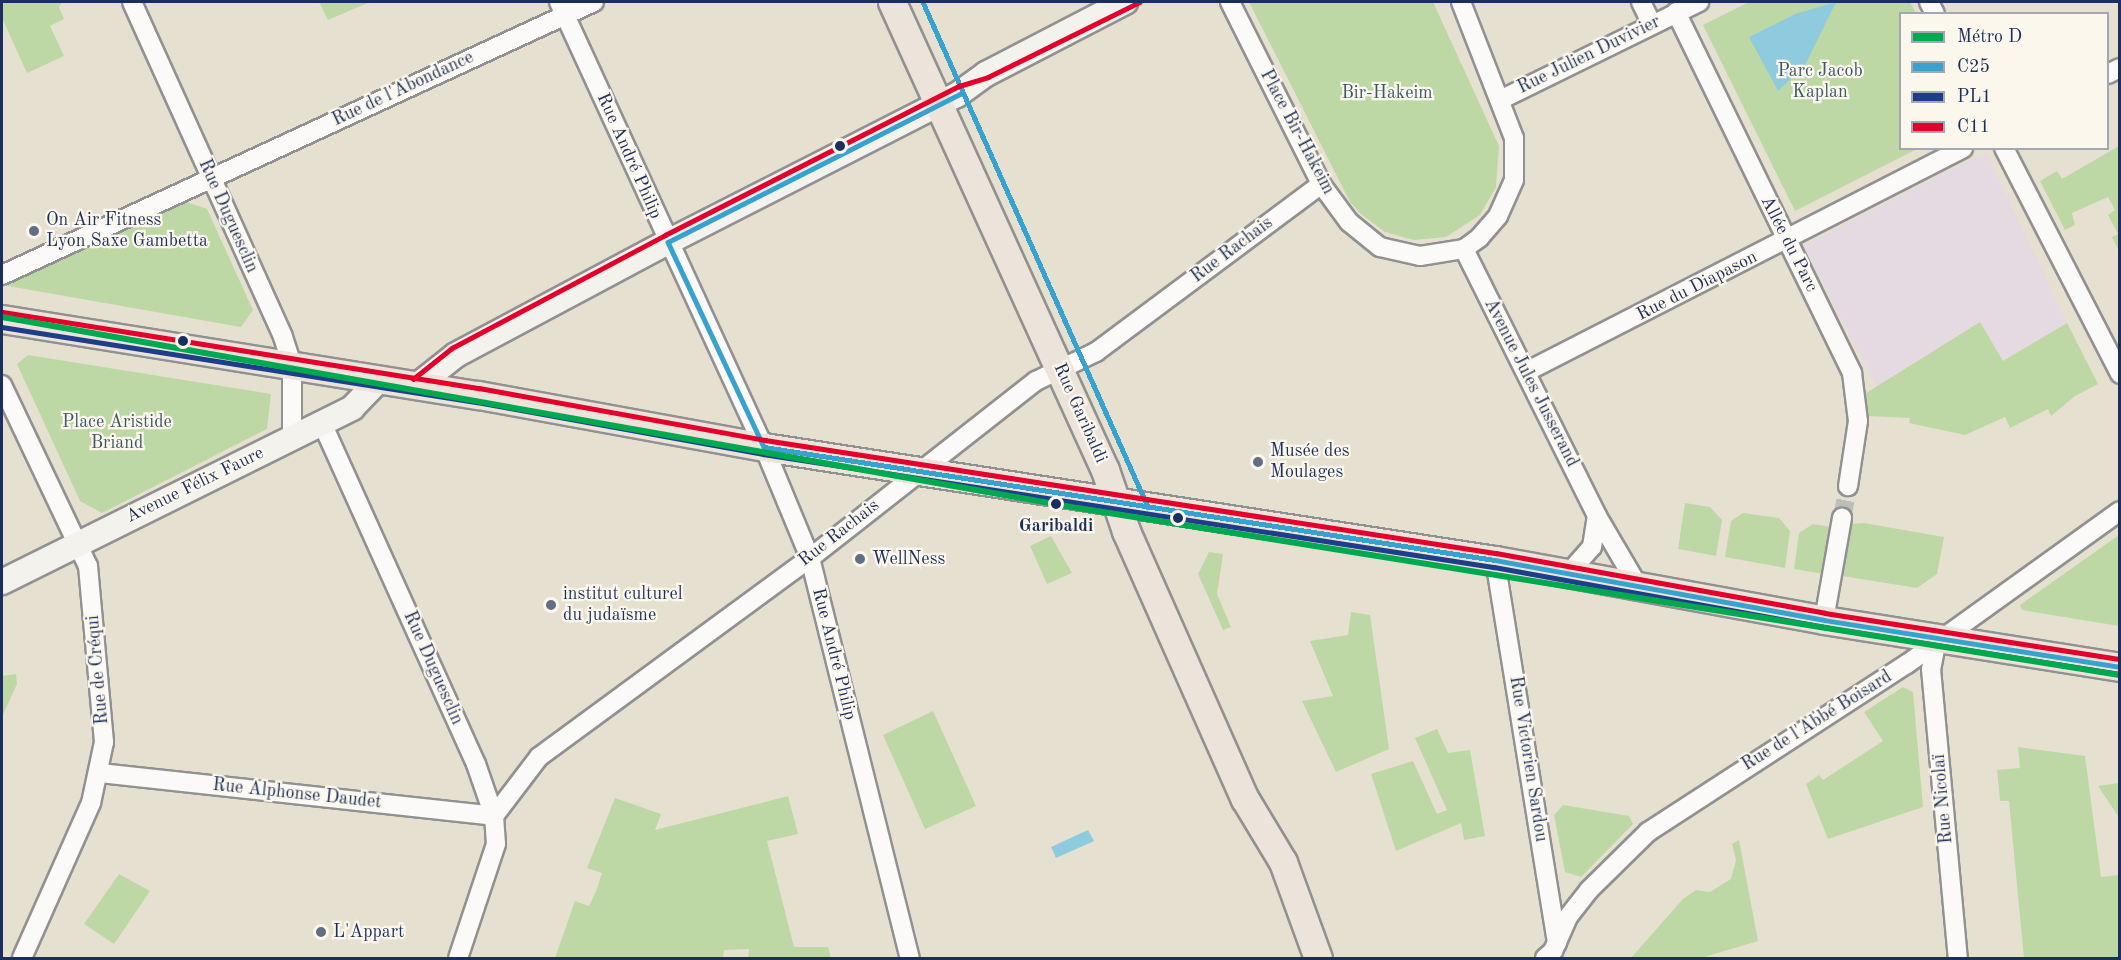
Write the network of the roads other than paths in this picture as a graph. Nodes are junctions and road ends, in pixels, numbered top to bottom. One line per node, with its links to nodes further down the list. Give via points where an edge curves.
1 (132, 2): 16 (street, Rue Duguesclin)
2 (594, 2): 9 (street, Rue de l'Abondance)
3 (892, 2): 13 (main road, Rue Garibaldi)
4 (1125, 2): 13 (main road, via 986,74)
5 (1230, 2): 17 (street, Place Bir-Hakeim)
6 (1461, 2): 12 (street)
7 (1641, 2): 11 (street)
8 (1698, 2): 10 (street, Rue Julien Duvivier)
9 (562, 8): 16 (street, Rue de l'Abondance); 19 (street, Rue André Philip)
10 (1676, 12): 11 (street, Rue Julien Duvivier); 18 (street, Allée du Parc)
11 (1652, 25): 12 (street, Rue Julien Duvivier)
12 (1502, 99): 20 (street, via 1514,138 1514,180 1498,216)
13 (940, 105): 19 (main road); 24 (main road, Rue Garibaldi)
14 (1959, 150): 18 (street, Rue du Diapason)
15 (2005, 150): 26 (street)
16 (211, 177): 21 (street); 23 (street, Rue Duguesclin)
17 (1321, 184): 20 (street, Place Bir-Hakeim, via 1349,222 1380,247 1420,256); 24 (street, Rue Rachais, via 1096,352)
18 (1786, 240): 25 (street, Rue du Diapason); 34 (street, Allée du Parc, via 1852,374 1858,421)
19 (668, 242): 29 (main road, via 456,355); 32 (street, Rue André Philip)
20 (1464, 249): 25 (street, Avenue Jules Jusserand)
21 (2, 274)
22 (2, 319): 23 (main road)
23 (292, 363): 27 (main road); 31 (street, Rue Duguesclin)
24 (1060, 370): 33 (street, Rue Rachais, via 1036,381); 35 (main road, Rue Garibaldi)
25 (1526, 372): 37 (street, Avenue Jules Jusserand)
26 (2120, 374)
27 (381, 379): 29 (main road); 30 (main road, Avenue Félix Faure, via 352,408)
28 (2, 385): 39 (street, Rue de Créqui)
29 (418, 385): 32 (main road)
30 (322, 423): 31 (main road, Avenue Félix Faure); 49 (street, Rue Duguesclin, via 476,764)
31 (292, 437): 39 (main road, Avenue Félix Faure)
32 (765, 447): 33 (main road); 40 (street, Rue André Philip)
33 (918, 471): 35 (main road); 40 (street, Rue Rachais)
34 (1848, 486)
35 (1115, 501): 41 (main road); 54 (main road, Rue Garibaldi, via 1245,799 1283,862)
36 (2120, 511): 46 (street, Rue de l'Abbé Boisard)
37 (1597, 516): 42 (street, via 1592,547); 44 (street, Avenue Jules Jusserand)
38 (1842, 518): 45 (street)
39 (78, 543): 43 (main road, Avenue Félix Faure); 48 (street, Rue de Créqui, via 90,578 104,742)
40 (810, 558): 49 (street, Rue Rachais, via 539,758); 53 (street, Rue André Philip)
41 (1495, 560): 42 (main road); 50 (street, Rue Victorien Sardou)
42 (1569, 573): 44 (main road)
43 (2, 582)
44 (1638, 586): 45 (main road)
45 (1824, 620): 46 (main road)
46 (1937, 639): 47 (main road); 50 (street, Rue de l'Abbé Boisard, via 1907,664 1648,832 1589,890 1568,917); 56 (street, Rue Nicolaï, via 1931,669)
47 (2120, 667)
48 (100, 773): 49 (street, Rue Alphonse Daudet); 51 (street, Rue de Créqui, via 91,803)
49 (494, 816): 52 (street, via 495,844)
50 (1559, 950): 55 (street, Rue de l'Abbé Boisard)
51 (22, 958)
52 (458, 958)
53 (910, 958)
54 (1318, 958)
55 (1545, 958)
56 (1958, 958)

